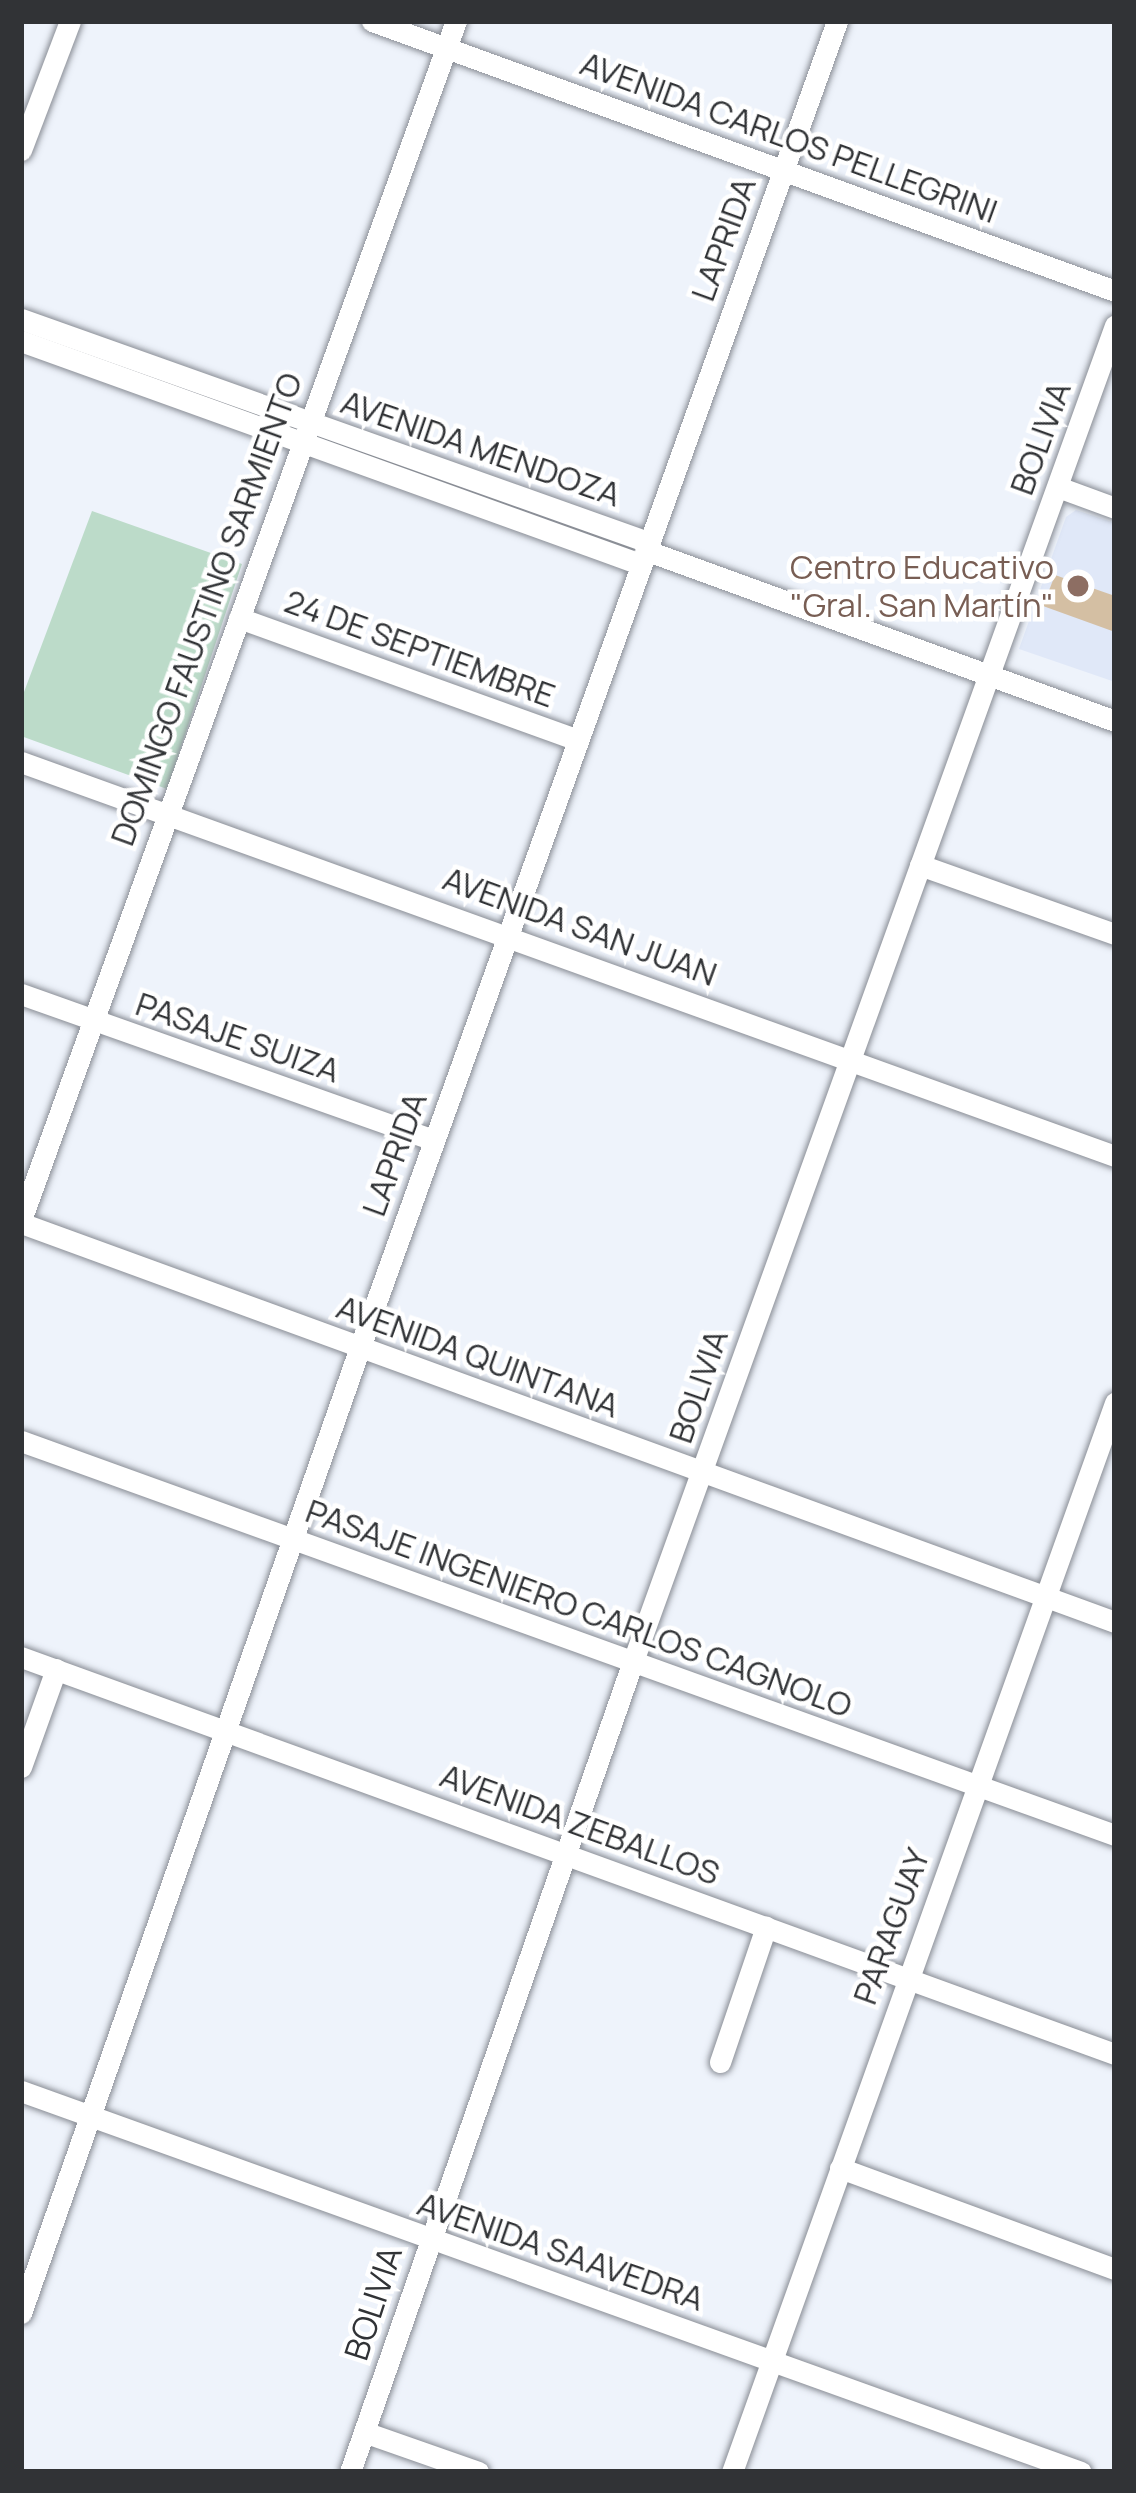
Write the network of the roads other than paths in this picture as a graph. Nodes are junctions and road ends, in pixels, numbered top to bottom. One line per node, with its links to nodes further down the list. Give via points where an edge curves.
1 (70, 21): 6 (street)
2 (372, 21): 5 (street, AVENIDA CARLOS PELLEGRINI)
3 (456, 21): 5 (street, DOMINGO FAUSTINO SARMIENTO)
4 (837, 21): 8 (street, LAPRIDA)
5 (446, 47): 8 (street, AVENIDA CARLOS PELLEGRINI); 13 (street, DOMINGO FAUSTINO SARMIENTO)
6 (27, 117): 7 (street)
7 (21, 150)
8 (784, 170): 9 (street, AVENIDA CARLOS PELLEGRINI); 16 (street, LAPRIDA)
9 (1115, 292)
10 (21, 319): 13 (street, AVENIDA MENDOZA)
11 (1115, 325): 14 (street, BOLIVIA)
12 (21, 340): 13 (street, AVENIDA MENDOZA)
13 (304, 432): 16 (street, AVENIDA MENDOZA); 17 (street, DOMINGO FAUSTINO SARMIENTO)
14 (1058, 487): 15 (street); 18 (street, BOLIVIA)
15 (1115, 508)
16 (644, 552): 18 (street, AVENIDA MENDOZA); 20 (street, LAPRIDA)
17 (239, 618): 20 (street, 24 DE SEPTIEMBRE); 22 (street, DOMINGO FAUSTINO SARMIENTO)
18 (989, 676): 19 (street, AVENIDA MENDOZA); 23 (street, BOLIVIA)
19 (1115, 721)
20 (578, 740): 24 (street, LAPRIDA)
21 (21, 761): 22 (street, AVENIDA SAN JUAN)
22 (167, 813): 24 (street, AVENIDA SAN JUAN); 27 (street, DOMINGO FAUSTINO SARMIENTO)
23 (920, 865): 25 (street); 28 (street, BOLIVIA)
24 (508, 934): 28 (street, AVENIDA SAN JUAN); 29 (street, LAPRIDA)
25 (1115, 934)
26 (21, 994): 27 (street, PASAJE SUIZA)
27 (94, 1021): 29 (street, PASAJE SUIZA); 31 (street, DOMINGO FAUSTINO SARMIENTO)
28 (848, 1059): 30 (street, AVENIDA SAN JUAN); 35 (street, BOLIVIA)
29 (434, 1140): 32 (street, LAPRIDA)
30 (1115, 1156)
31 (21, 1221): 32 (street, AVENIDA QUINTANA)
32 (360, 1347): 35 (street, AVENIDA QUINTANA); 36 (street, LAPRIDA)
33 (1115, 1403): 37 (street, PARAGUAY)
34 (21, 1441): 36 (street, PASAJE INGENIERO CARLOS CAGNOLO)
35 (702, 1474): 37 (street, AVENIDA QUINTANA); 40 (street, BOLIVIA)
36 (293, 1539): 40 (street, PASAJE INGENIERO CARLOS CAGNOLO); 42 (street, LAPRIDA)
37 (1044, 1596): 38 (street, AVENIDA QUINTANA); 44 (street, PARAGUAY)
38 (1115, 1622)
39 (21, 1657): 41 (street, AVENIDA ZEBALLOS)
40 (632, 1664): 44 (street, PASAJE INGENIERO CARLOS CAGNOLO); 46 (street, BOLIVIA)
41 (56, 1670): 42 (street, AVENIDA ZEBALLOS); 43 (street)
42 (227, 1731): 46 (street, AVENIDA ZEBALLOS); 52 (street, LAPRIDA)
43 (21, 1767)
44 (976, 1786): 45 (street, PASAJE INGENIERO CARLOS CAGNOLO); 48 (street, PARAGUAY)
45 (1115, 1835)
46 (566, 1854): 47 (street, AVENIDA ZEBALLOS); 54 (street, BOLIVIA)
47 (766, 1927): 48 (street, AVENIDA ZEBALLOS); 50 (street)
48 (908, 1979): 49 (street, AVENIDA ZEBALLOS); 53 (street, PARAGUAY)
49 (1115, 2054)
50 (720, 2062)
51 (21, 2091): 52 (street, AVENIDA SAAVEDRA)
52 (92, 2119): 54 (street, AVENIDA SAAVEDRA); 56 (street, LAPRIDA)
53 (840, 2168): 55 (street); 57 (street, PARAGUAY)
54 (428, 2240): 57 (street, AVENIDA SAAVEDRA); 58 (street, BOLIVIA)
55 (1115, 2270)
56 (21, 2312)
57 (769, 2359): 61 (street, PARAGUAY); 62 (street, AVENIDA SAAVEDRA)
58 (364, 2432): 59 (street, BOLIVIA); 60 (street)
59 (350, 2472)
60 (478, 2472)
61 (731, 2472)
62 (1081, 2472)

